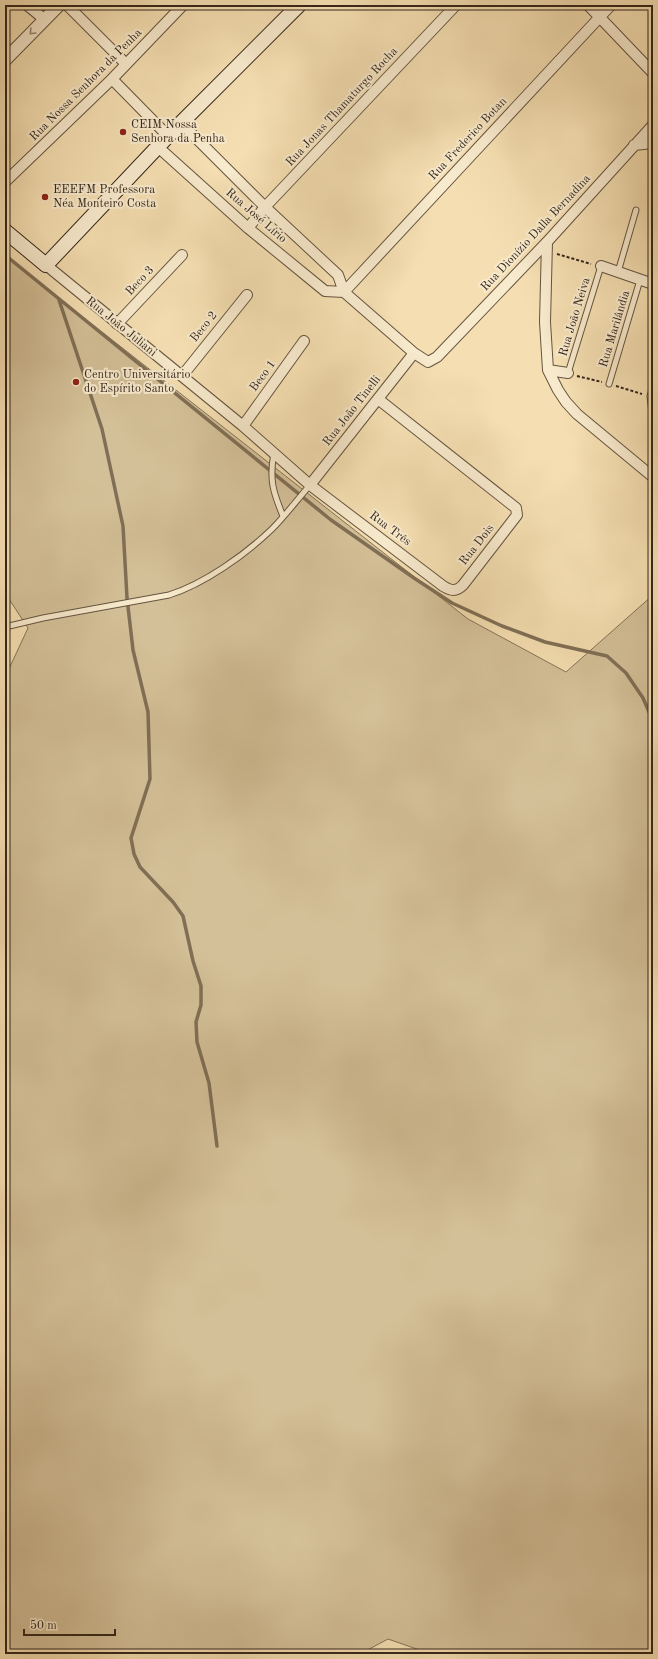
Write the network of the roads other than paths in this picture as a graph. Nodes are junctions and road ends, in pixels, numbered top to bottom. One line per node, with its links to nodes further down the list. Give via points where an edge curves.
1 (27, 5): 10 (street)
2 (59, 5): 10 (street)
3 (67, 5): 12 (street)
4 (184, 5): 12 (street, Rua Nossa Senhora da Penha)
5 (299, 5): 15 (main road)
6 (456, 5): 22 (street, Rua Jonas Thamaturgo Rocha)
7 (588, 5): 9 (street)
8 (611, 5): 9 (street, Rua Frederico Botan)
9 (600, 17): 13 (street); 33 (street, Rua Frederico Botan)
10 (44, 19): 11 (street, one-way to 11)
11 (5, 60)
12 (126, 64): 14 (street, Rua Nossa Senhora da Penha)
13 (653, 73)
14 (112, 79): 17 (street); 21 (street, Rua Nossa Senhora da Penha)
15 (182, 124): 17 (main road); 22 (street, Rua José Lírio)
16 (653, 125): 19 (street, Rua Dionízio Dalla Bernadina)
17 (168, 136): 20 (main road)
18 (653, 143): 19 (street)
19 (634, 145): 26 (street, Rua Dionízio Dalla Bernadina)
20 (158, 147): 24 (street, Rua José Lírio); 28 (main road)
21 (5, 182)
22 (265, 207): 24 (street, Rua Jonas Thamaturgo Rocha); 33 (street, Rua José Lírio, via 338,275)
23 (636, 210): 30 (lane)
24 (248, 228): 33 (street, Rua José Lírio, via 325,291)
25 (5, 231): 28 (main road, Rua João Juliani)
26 (546, 247): 38 (street, Rua Dionízio Dalla Bernadina); 39 (street, via 545,322)
27 (182, 255): 35 (street, Beco 3)
28 (46, 265): 35 (street, Rua João Juliani)
29 (601, 266): 30 (street); 40 (lane, Rua João Neiva)
30 (618, 273): 31 (street)
31 (640, 280): 32 (street); 42 (lane, Rua Marilândia)
32 (653, 284)
33 (344, 292): 37 (street, Rua José Lírio)
34 (247, 295): 41 (street, Beco 2)
35 (117, 324): 41 (street, Rua João Juliani)
36 (304, 342): 46 (street, Beco 1)
37 (414, 353): 38 (street, Rua José Lírio, via 428,362); 44 (street, Rua João Tinelli)
38 (437, 357)
39 (548, 370): 40 (street); 48 (street, via 558,390 577,414)
40 (568, 373)
41 (182, 376): 46 (street, Rua João Juliani)
42 (609, 384)
43 (653, 386): 45 (lane, via 650,396)
44 (378, 399): 49 (street, Rua João Tinelli); 51 (street, Rua Dois, via 516,508 517,515 463,585)
45 (653, 421)
46 (243, 426): 47 (street, Rua João Juliani)
47 (274, 453): 49 (street, Rua João Juliani); 50 (lane, via 271,468 272,484)
48 (653, 477)
49 (310, 485): 50 (lane); 51 (street, Rua Três, via 443,586 449,590)
50 (283, 516): 52 (lane, via 244,552 185,590)
51 (456, 590)
52 (5, 627)

